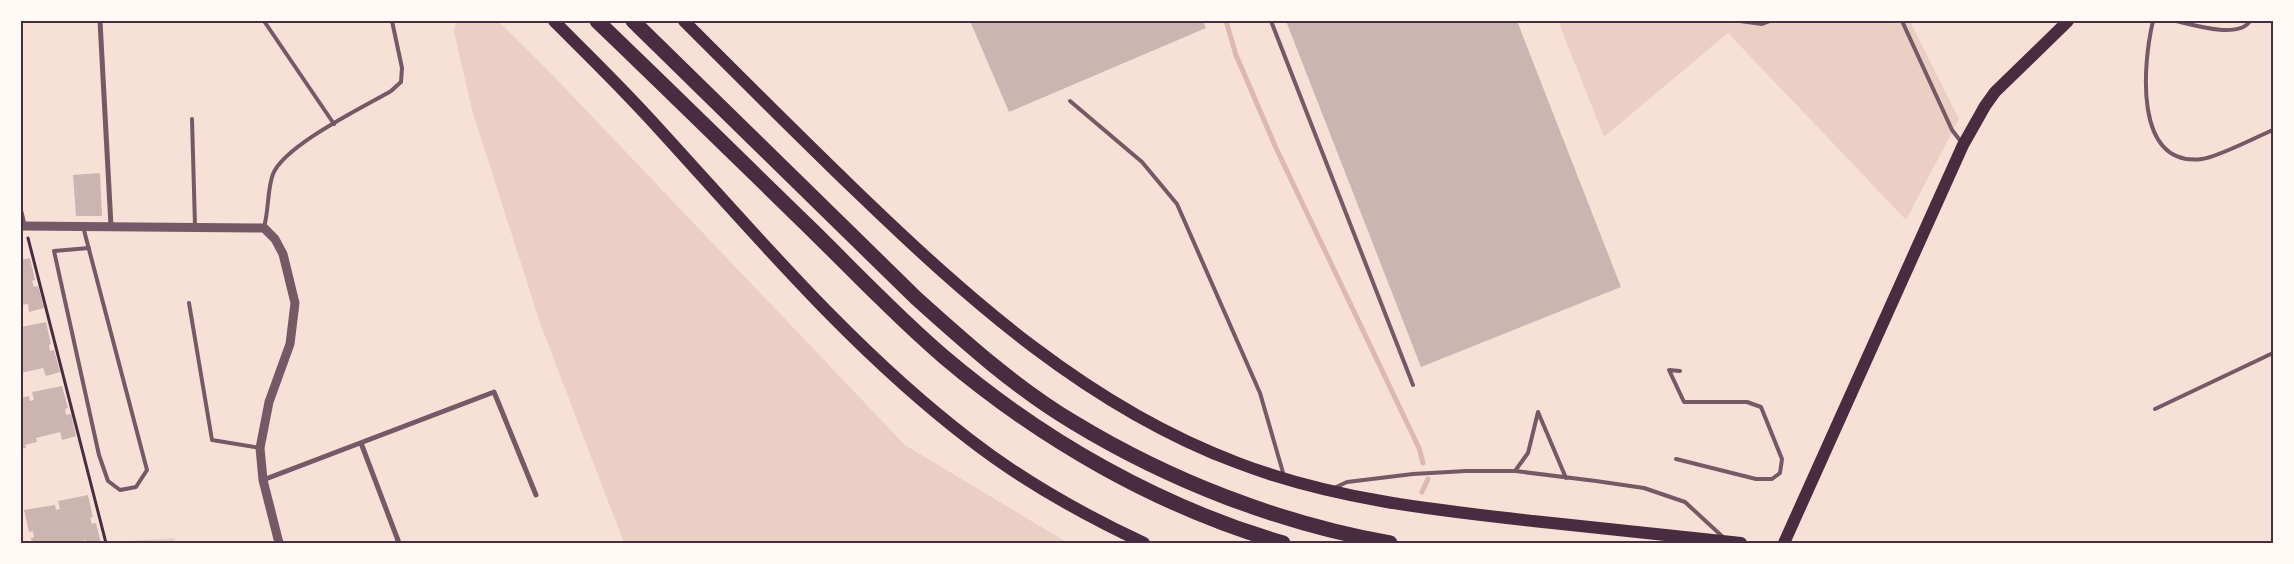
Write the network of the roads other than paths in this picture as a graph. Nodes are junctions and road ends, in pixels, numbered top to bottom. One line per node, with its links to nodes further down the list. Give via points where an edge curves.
1 (100, 21): 24 (street)
2 (264, 21): 18 (lane)
3 (392, 21): 18 (lane, via 402,68 401,82)
4 (554, 21): 45 (main road, via 648,116 819,304 919,399 1019,475 1067,504)
5 (597, 21): 46 (highway, via 906,321 980,387 1062,444 1113,473 1168,500)
6 (633, 21): 47 (highway, via 958,336 1072,422 1186,481 1244,504)
7 (684, 21): 37 (main road, via 918,249 1038,352 1139,418 1189,444)
8 (1271, 21): 31 (lane)
9 (1740, 21): 10 (lane, via 1762,24)
10 (1770, 21)
11 (1902, 21): 20 (lane, via 1952,130)
12 (2068, 21): 20 (main road, via 1995,92)
13 (2153, 21): 19 (lane, via 2147,47 2146,101 2160,142 2170,153 2188,159 2204,159)
14 (2176, 21): 15 (lane, via 2228,30 2240,28)
15 (2250, 21)
16 (1070, 101): 37 (lane, via 1142,162 1177,204 1260,393)
17 (192, 119): 25 (lane)
18 (334, 124): 26 (lane, via 297,146 283,159 273,174)
19 (2273, 130)
20 (1963, 145): 49 (main road)
21 (21, 212): 23 (street)
22 (82, 225): 23 (street); 24 (street); 27 (lane)
23 (23, 226)
24 (111, 226): 25 (street)
25 (195, 226): 26 (street)
26 (264, 228): 34 (street, via 283,254 295,303 290,344 269,402)
27 (88, 248): 27 (lane, via 147,470 136,487 120,490 108,481 99,455 54,251)
28 (189, 303): 34 (lane, via 212,440)
29 (2273, 353): 32 (lane)
30 (1680, 371): 35 (lane, via 1669,370 1684,402 1747,402 1761,407 1782,459 1780,472 1772,479 1756,479)
31 (1413, 385)
32 (2155, 408)
33 (361, 443): 39 (street); 41 (street, via 494,392); 44 (street)
34 (260, 448): 39 (street)
35 (1676, 459)
36 (1515, 471): 38 (lane); 38 (lane, via 1528,453 1538,412); 40 (lane, via 1413,474 1347,482)
37 (1285, 478): 40 (main road)
38 (1566, 478): 42 (lane, via 1644,488 1686,502)
39 (263, 480): 43 (street)
40 (1329, 491): 42 (main road, via 1436,510)
41 (536, 495)
42 (1728, 541): 48 (main road)
43 (279, 543)
44 (399, 543)
45 (1144, 543)
46 (1283, 543)
47 (1390, 543)
48 (1741, 543)
49 (1784, 543)

